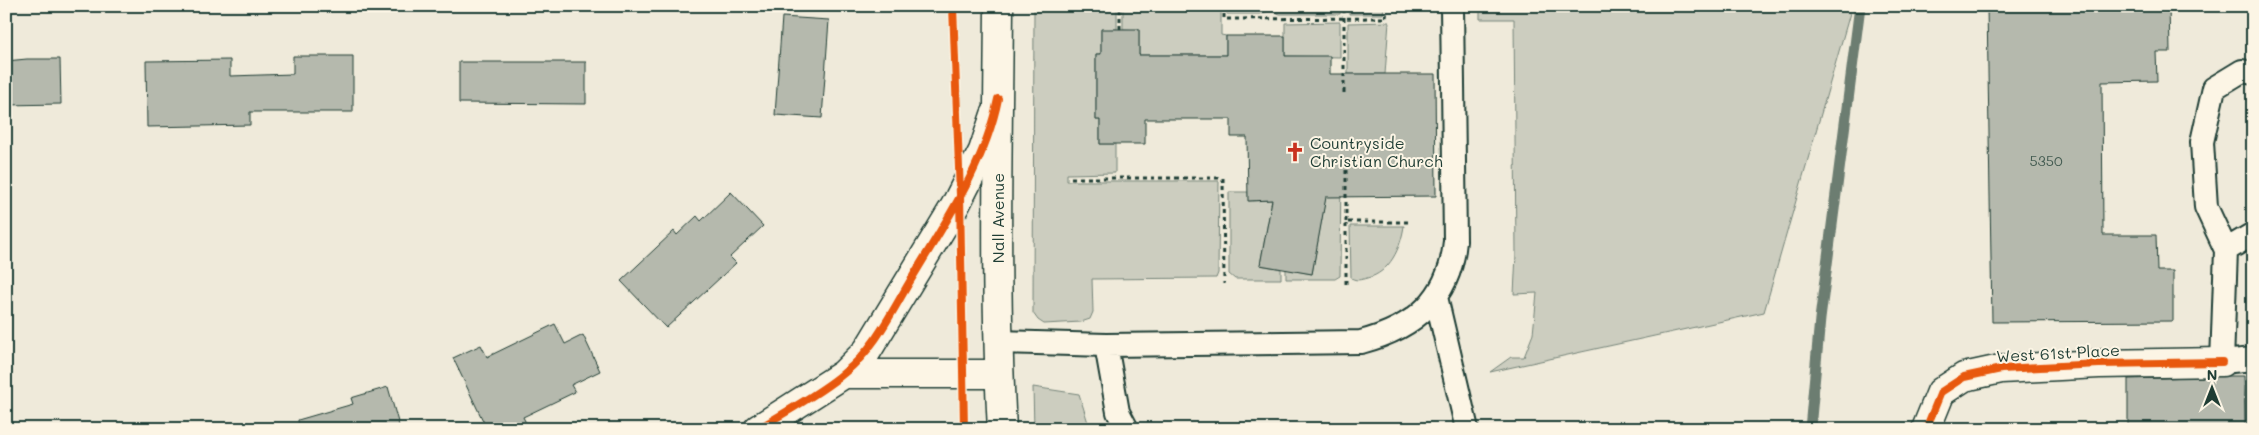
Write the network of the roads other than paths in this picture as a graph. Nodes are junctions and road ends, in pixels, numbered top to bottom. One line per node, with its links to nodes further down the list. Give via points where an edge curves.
1 (999, 6): 4 (street, Nall Avenue)
2 (1452, 6): 7 (lane, via 1456,241 1452,268)
3 (2253, 73): 6 (lane, via 2242,71 2214,88 2202,142 2206,207)
4 (998, 99): 8 (street, Nall Avenue); 12 (street, via 983,151 955,206 878,335)
5 (2253, 234): 6 (lane)
6 (2226, 250): 11 (lane)
7 (1436, 298): 9 (lane, via 1402,327 1361,342); 17 (lane)
8 (999, 342): 9 (lane); 13 (street, Nall Avenue)
9 (1106, 345): 16 (lane, via 1118,412)
10 (2253, 359): 11 (lane)
11 (2222, 362): 18 (street, West 61st Place, via 2000,368 1964,377 1941,392)
12 (844, 374): 13 (street); 14 (street)
13 (999, 374): 15 (street, Nall Avenue)
14 (758, 429)
15 (1002, 429)
16 (1127, 429)
17 (1467, 429)
18 (1926, 429)

